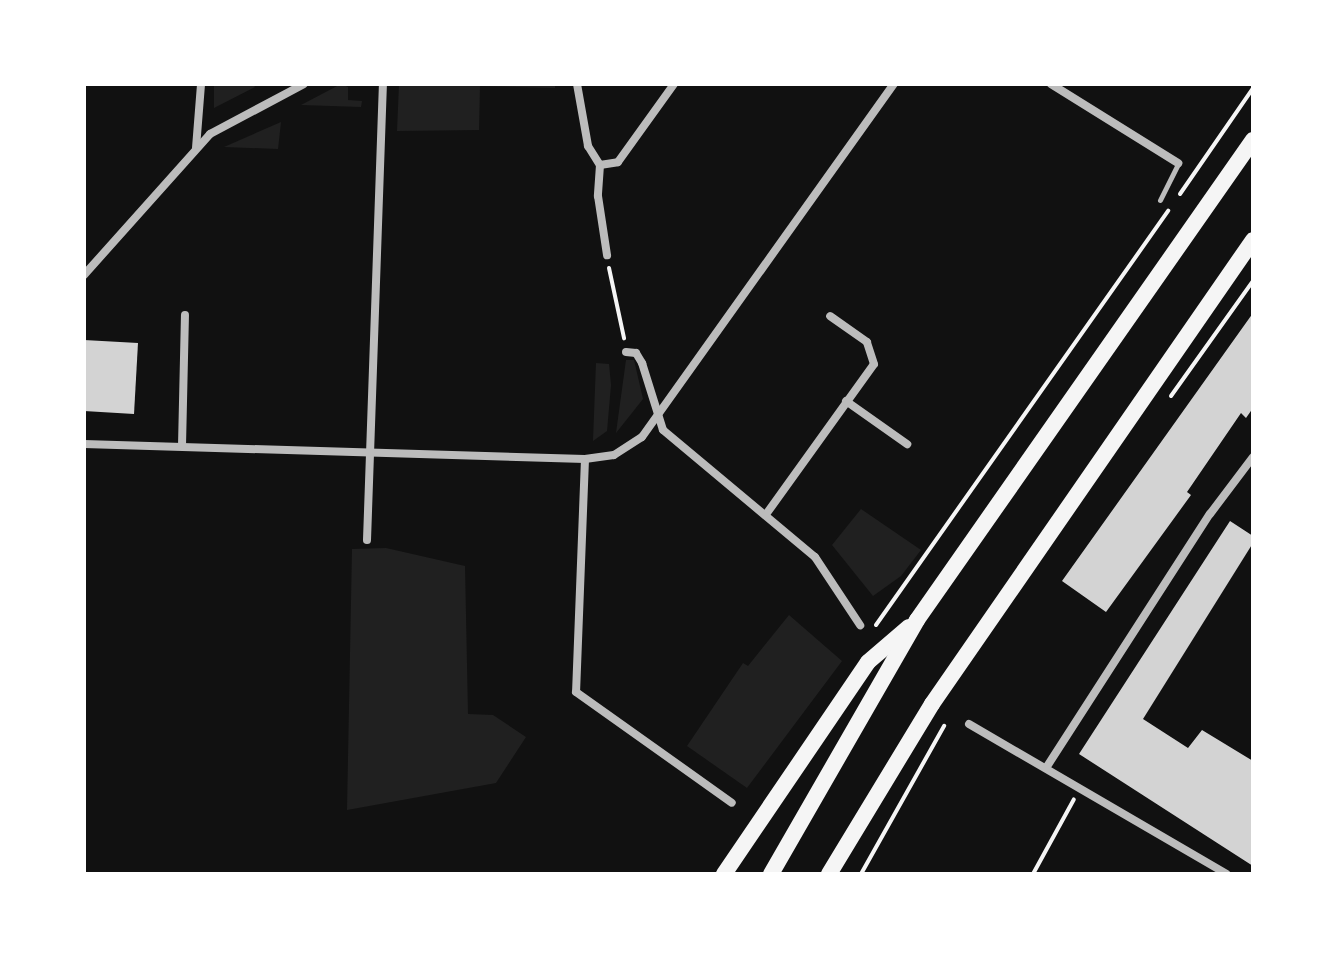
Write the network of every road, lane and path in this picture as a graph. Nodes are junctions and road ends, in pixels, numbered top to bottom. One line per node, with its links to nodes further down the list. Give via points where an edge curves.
1 (201, 84): 10 (street)
2 (304, 84): 10 (street, via 210,134)
3 (383, 84): 27 (street)
4 (577, 84): 12 (street, via 588,146)
5 (674, 84): 12 (street, via 618,162)
6 (894, 84): 23 (street)
7 (1060, 85): 11 (street, via 1115,128 1132,130)
8 (1253, 88): 13 (path)
9 (1253, 140): 32 (highway)
10 (196, 149): 18 (street)
11 (1178, 163): 14 (lane)
12 (600, 165): 17 (street, via 598,196)
13 (1178, 197)
14 (1160, 200)
15 (1171, 207): 34 (path)
16 (1253, 240): 42 (highway, via 932,704)
17 (607, 255): 21 (path)
18 (84, 275)
19 (185, 315): 26 (street)
20 (830, 316): 22 (street, via 874,352 874,364)
21 (626, 352): 23 (street, via 636,353 642,363 654,393)
22 (846, 401): 25 (street); 30 (street)
23 (656, 419): 29 (street, via 642,437 614,455); 30 (street)
24 (84, 444): 26 (street)
25 (907, 444)
26 (182, 446): 27 (street)
27 (371, 450): 29 (street); 31 (street)
28 (1253, 457): 37 (street, via 1210,514)
29 (585, 459): 39 (street, via 576,692)
30 (767, 513): 33 (street, via 815,557)
31 (367, 540)
32 (917, 620): 40 (highway, via 868,662); 41 (highway)
33 (860, 625)
34 (870, 633)
35 (969, 724): 37 (street)
36 (939, 735): 43 (path)
37 (1046, 768): 38 (street)
38 (1080, 787): 44 (path); 45 (street)
39 (732, 803)
40 (724, 874)
41 (771, 874)
42 (829, 874)
43 (861, 874)
44 (1033, 874)
45 (1227, 874)

